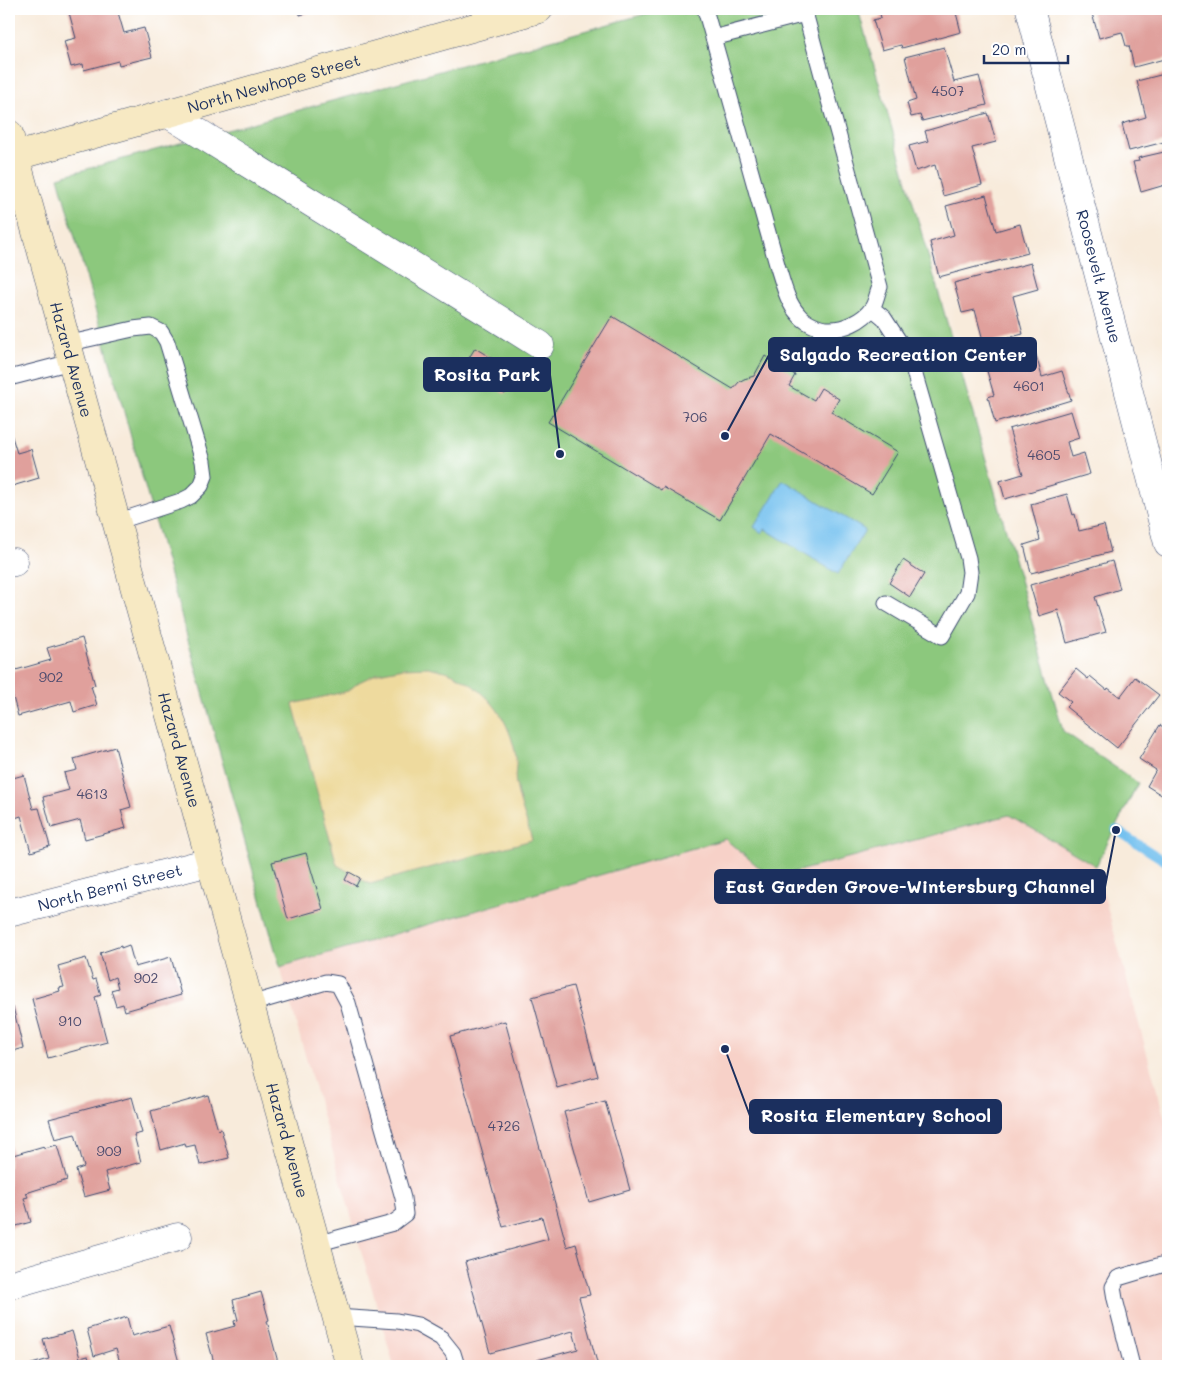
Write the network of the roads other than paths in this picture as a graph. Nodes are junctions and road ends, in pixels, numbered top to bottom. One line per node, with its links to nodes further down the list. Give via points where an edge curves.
1 (539, 9): 6 (street, North Newhope Street)
2 (704, 9): 5 (lane)
3 (1030, 9): 13 (street, Roosevelt Avenue)
4 (804, 11): 5 (lane); 8 (lane, via 880,287)
5 (713, 38): 8 (lane, via 778,268 797,314 808,323 827,330 859,320)
6 (167, 113): 7 (street, North Newhope Street); 9 (street)
7 (11, 149): 10 (street, Hazard Avenue)
8 (872, 308): 14 (lane, via 884,318 910,358 970,572 966,593 942,636)
9 (540, 345)
10 (69, 353): 11 (lane); 12 (street, Hazard Avenue); 12 (lane, via 133,329 151,327 161,332 167,342 203,461 205,476 192,496)
11 (9, 378)
12 (116, 522): 15 (street, Hazard Avenue)
13 (1168, 543)
14 (886, 603)
15 (210, 862): 16 (street, North Berni Street); 17 (street, Hazard Avenue)
16 (9, 913)
17 (250, 1004): 19 (street, Hazard Avenue); 19 (lane, via 326,982 338,984 348,1003 404,1198 405,1214 393,1223)
18 (178, 1237): 21 (street)
19 (316, 1244): 22 (street, Hazard Avenue)
20 (1168, 1263): 25 (lane, via 1118,1278 1113,1287)
21 (9, 1285)
22 (336, 1317): 23 (street, Hazard Avenue); 24 (lane, via 418,1325 441,1338 453,1353)
23 (350, 1366)
24 (457, 1366)
25 (1132, 1366)

